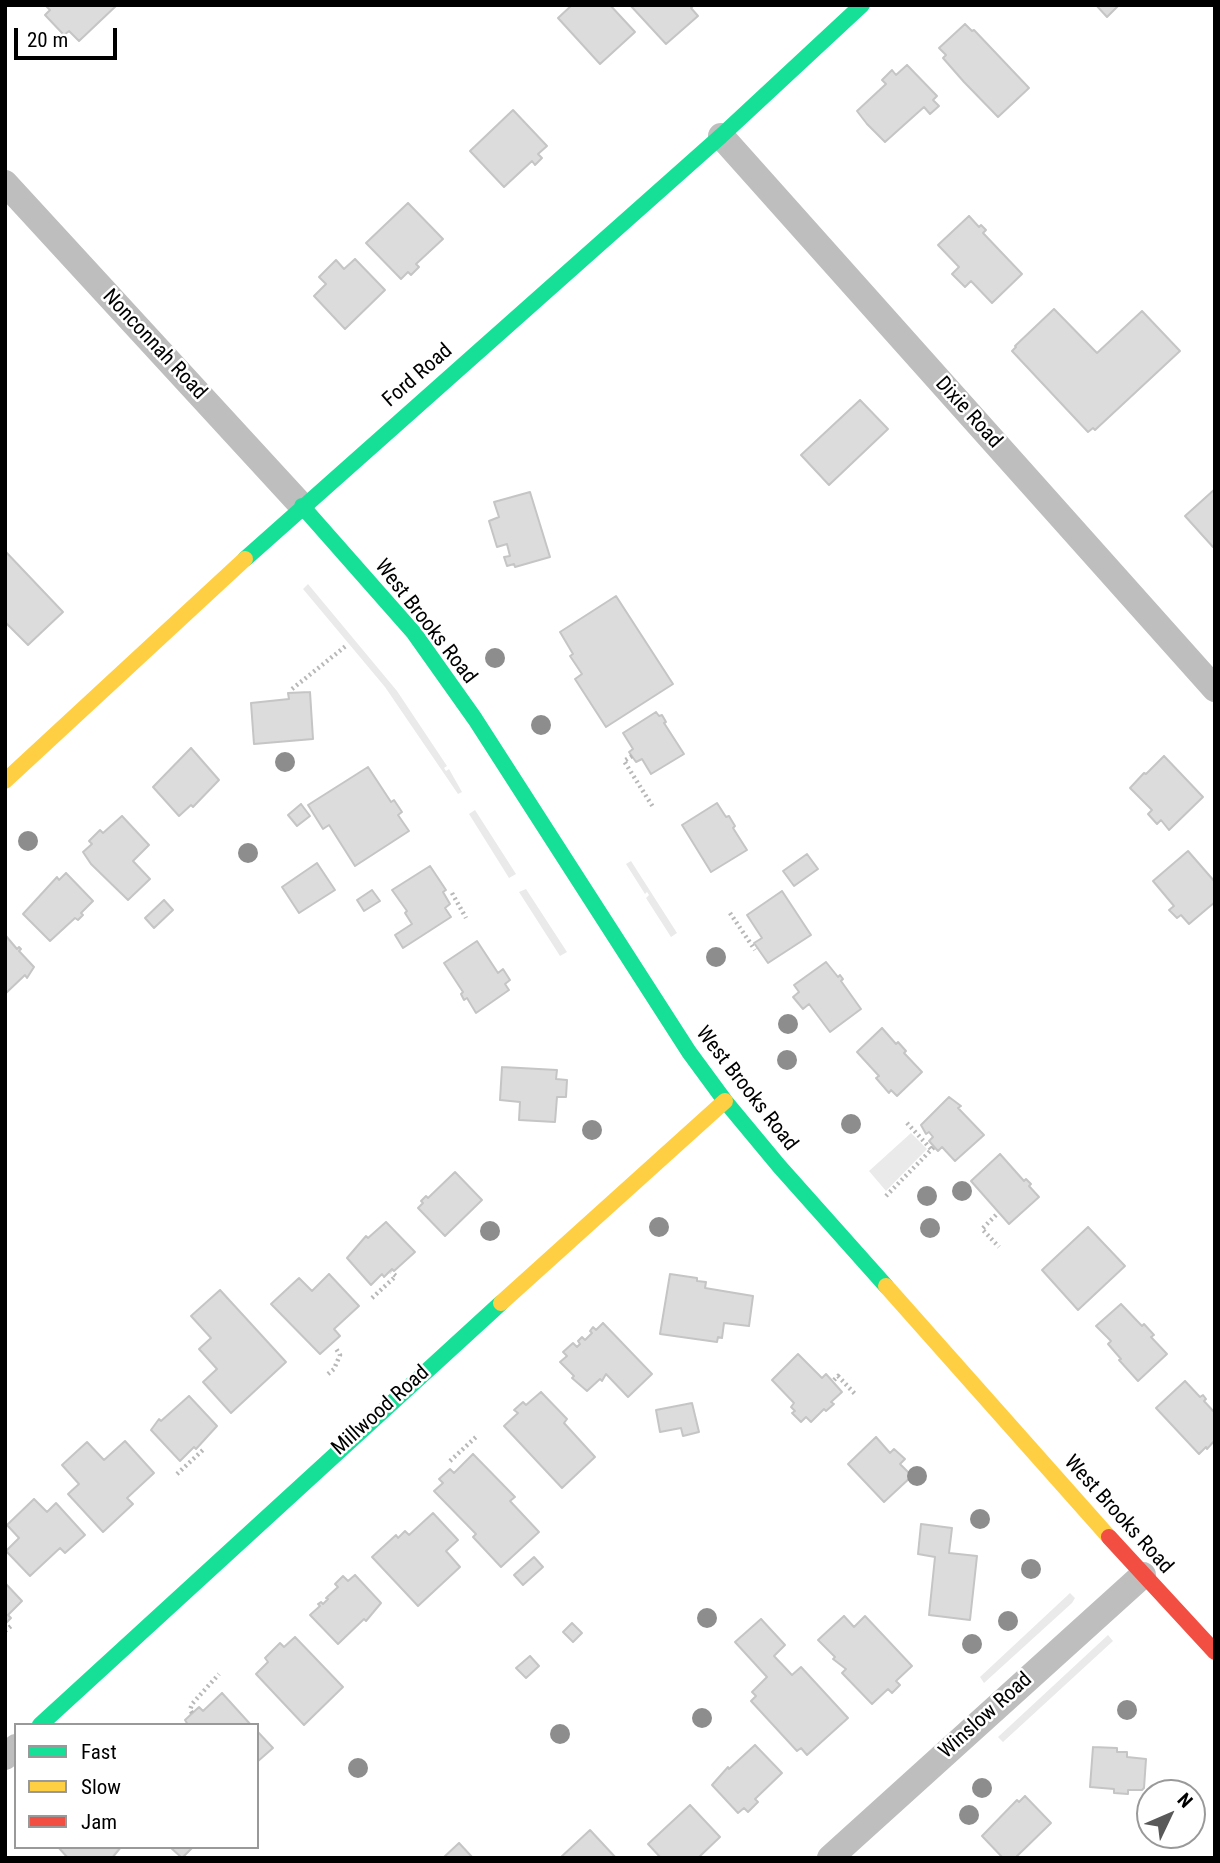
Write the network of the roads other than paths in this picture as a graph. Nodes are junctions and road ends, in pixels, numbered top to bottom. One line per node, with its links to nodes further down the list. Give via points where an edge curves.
1 (862, 5): 2 (street, Ford Road)
2 (721, 136): 4 (street, Ford Road); 5 (street, Dixie Road)
3 (5, 183): 4 (street, Nonconnah Road)
4 (302, 506): 6 (street, Ford Road); 7 (street, West Brooks Road, via 414,633)
5 (1215, 690)
6 (5, 781)
7 (725, 1101): 8 (street, West Brooks Road); 10 (street, Millwood Road)
8 (1143, 1575): 9 (street, West Brooks Road); 11 (street, Winslow Road)
9 (1215, 1652)
10 (42, 1723)
11 (831, 1858)

